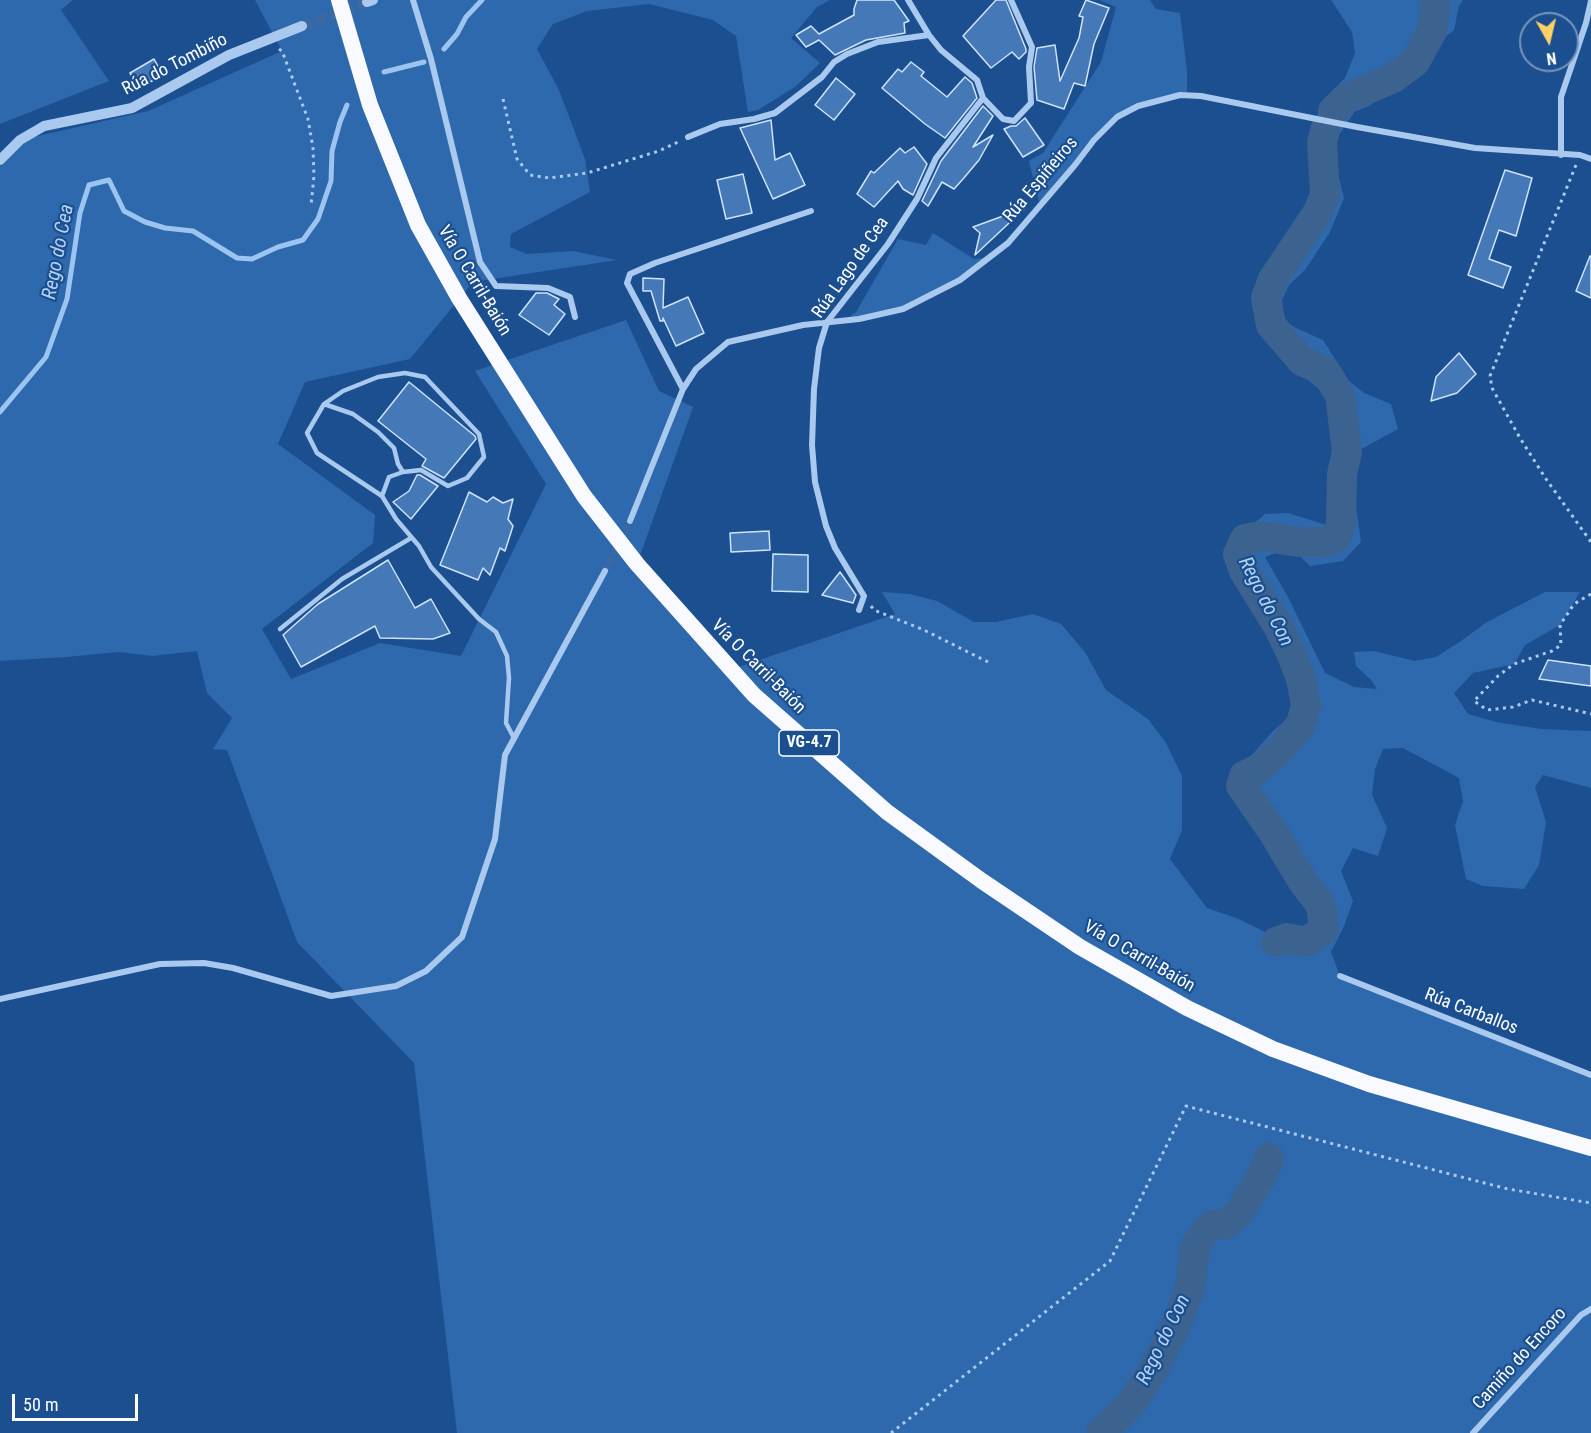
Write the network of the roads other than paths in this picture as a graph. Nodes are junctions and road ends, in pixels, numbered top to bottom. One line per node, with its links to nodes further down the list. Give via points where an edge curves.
1 (339, 0): 29 (highway, Vía O Carril-Baión / VG-4.7, via 370,105 418,225 459,298 584,496 637,564 754,695 887,812 1080,947 1187,1008 1273,1049 1369,1084)
2 (413, 0): 14 (street, via 480,262 496,286 548,288 570,297)
3 (908, 0): 7 (street)
4 (1011, 0): 8 (street, via 1032,47 1031,104 1014,121 1002,119)
5 (1591, 1): 10 (street, via 1561,97)
6 (302, 26): 12 (street, Rúa do Tombiño, via 229,55 132,108 44,126 20,140)
7 (929, 35): 8 (street, via 977,80); 9 (street, via 878,42 846,54 775,113 720,124)
8 (983, 98): 15 (street, Rúa Lago de Cea, via 936,158 917,199 888,244)
9 (688, 137)
10 (1560, 155): 11 (street, Rúa Espiñeiros); 15 (street, Rúa Espiñeiros, via 1475,148 1180,95 1138,106 1117,117 1008,243 960,280 903,309)
11 (1591, 159)
12 (0, 160)
13 (811, 211): 16 (street, via 630,274 627,283)
14 (575, 317)
15 (827, 322): 16 (street, Rúa Espiñeiros, via 728,342 696,369); 23 (street, Rúa Lago de Cea, via 814,389 815,482 835,548 864,596)
16 (683, 389): 20 (street, Rúa Espiñeiros)
17 (324, 404): 18 (lane, via 353,414 378,432 394,448); 18 (lane, via 343,391 378,377 405,373 425,376 479,434 484,457 467,478 448,486 421,470); 19 (lane, via 307,433 317,453)
18 (403, 472): 19 (lane, via 389,477)
19 (382, 496): 21 (lane)
20 (630, 521)
21 (411, 538): 24 (lane, via 342,579); 25 (lane, via 445,583 496,632 507,657 507,723)
22 (605, 571): 25 (street)
23 (859, 610)
24 (280, 628)
25 (514, 738): 27 (street, via 505,755 495,839 462,937 426,971 396,986 331,996 233,968 204,963 160,964)
26 (1340, 976): 28 (street, Rúa Carballos)
27 (0, 999)
28 (1591, 1075)
29 (1591, 1148)
30 (1591, 1309): 31 (street, Camiño do Encoro, via 1581,1315)
31 (1473, 1433)

